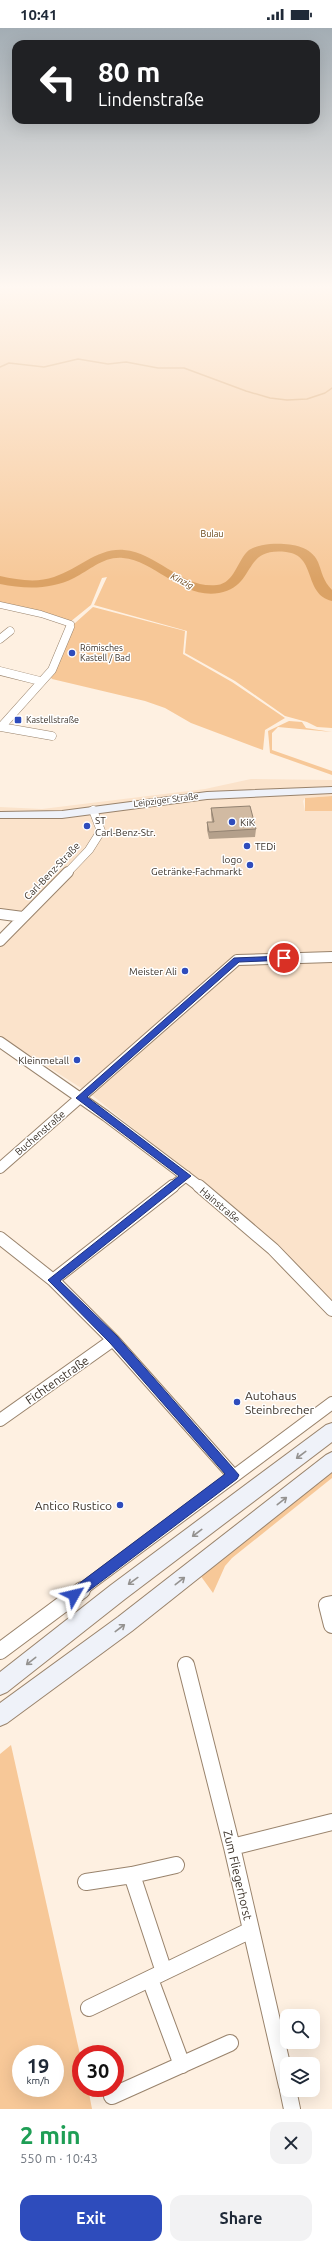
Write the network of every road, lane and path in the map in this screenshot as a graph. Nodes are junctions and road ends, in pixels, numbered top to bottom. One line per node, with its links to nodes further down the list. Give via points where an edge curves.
1 (0, 605): 5 (street, via 71,624 52,670)
2 (10, 631): 3 (street)
3 (0, 639)
4 (0, 671): 5 (street)
5 (40, 681): 6 (street, via 1,727)
6 (52, 736)
7 (332, 790): 8 (main road, Leipziger Straße, via 255,791)
8 (93, 810): 9 (main road, Leipziger Straße, via 40,817); 11 (street, Carl-Benz-Straße, via 101,831 89,850)
9 (0, 815)
10 (0, 914): 11 (street)
11 (23, 916): 12 (street, Carl-Benz-Straße)
12 (0, 941)
13 (332, 957): 15 (street, Buchenstraße, via 237,960)
14 (0, 1042): 15 (street, Hainstraße)
15 (81, 1098): 16 (street, Buchenstraße); 17 (street, Hainstraße)
16 (0, 1168)
17 (186, 1176): 19 (street); 20 (street, Hainstraße, via 274,1250)
18 (1, 1240): 19 (street)
19 (53, 1280): 21 (street)
20 (332, 1310)
21 (114, 1340): 23 (street, Fichtenstraße); 26 (street)
22 (332, 1403): 26 (street)
23 (0, 1420)
24 (332, 1432): 31 (main road, one-way to 31, via 118,1592)
25 (332, 1461): 32 (main road, one-way to 25, via 124,1624)
26 (233, 1475): 29 (street)
27 (332, 1604): 28 (street, via 327,1605)
28 (332, 1625)
29 (0, 1651)
30 (186, 1665): 34 (street, Zum Fliegerhorst)
31 (0, 1685)
32 (0, 1716)
33 (332, 1822): 34 (street)
34 (232, 1847): 38 (street, Zum Fliegerhorst)
35 (176, 1865): 36 (street)
36 (132, 1875): 37 (street); 39 (street)
37 (86, 1882)
38 (251, 1930): 39 (street); 42 (street, Zum Fliegerhorst)
39 (157, 1976): 40 (street); 43 (street)
40 (89, 2008)
41 (230, 2043): 43 (street)
42 (280, 2057)
43 (182, 2065): 44 (street)
44 (124, 2091)
45 (289, 2097): 46 (street)
46 (292, 2109)

